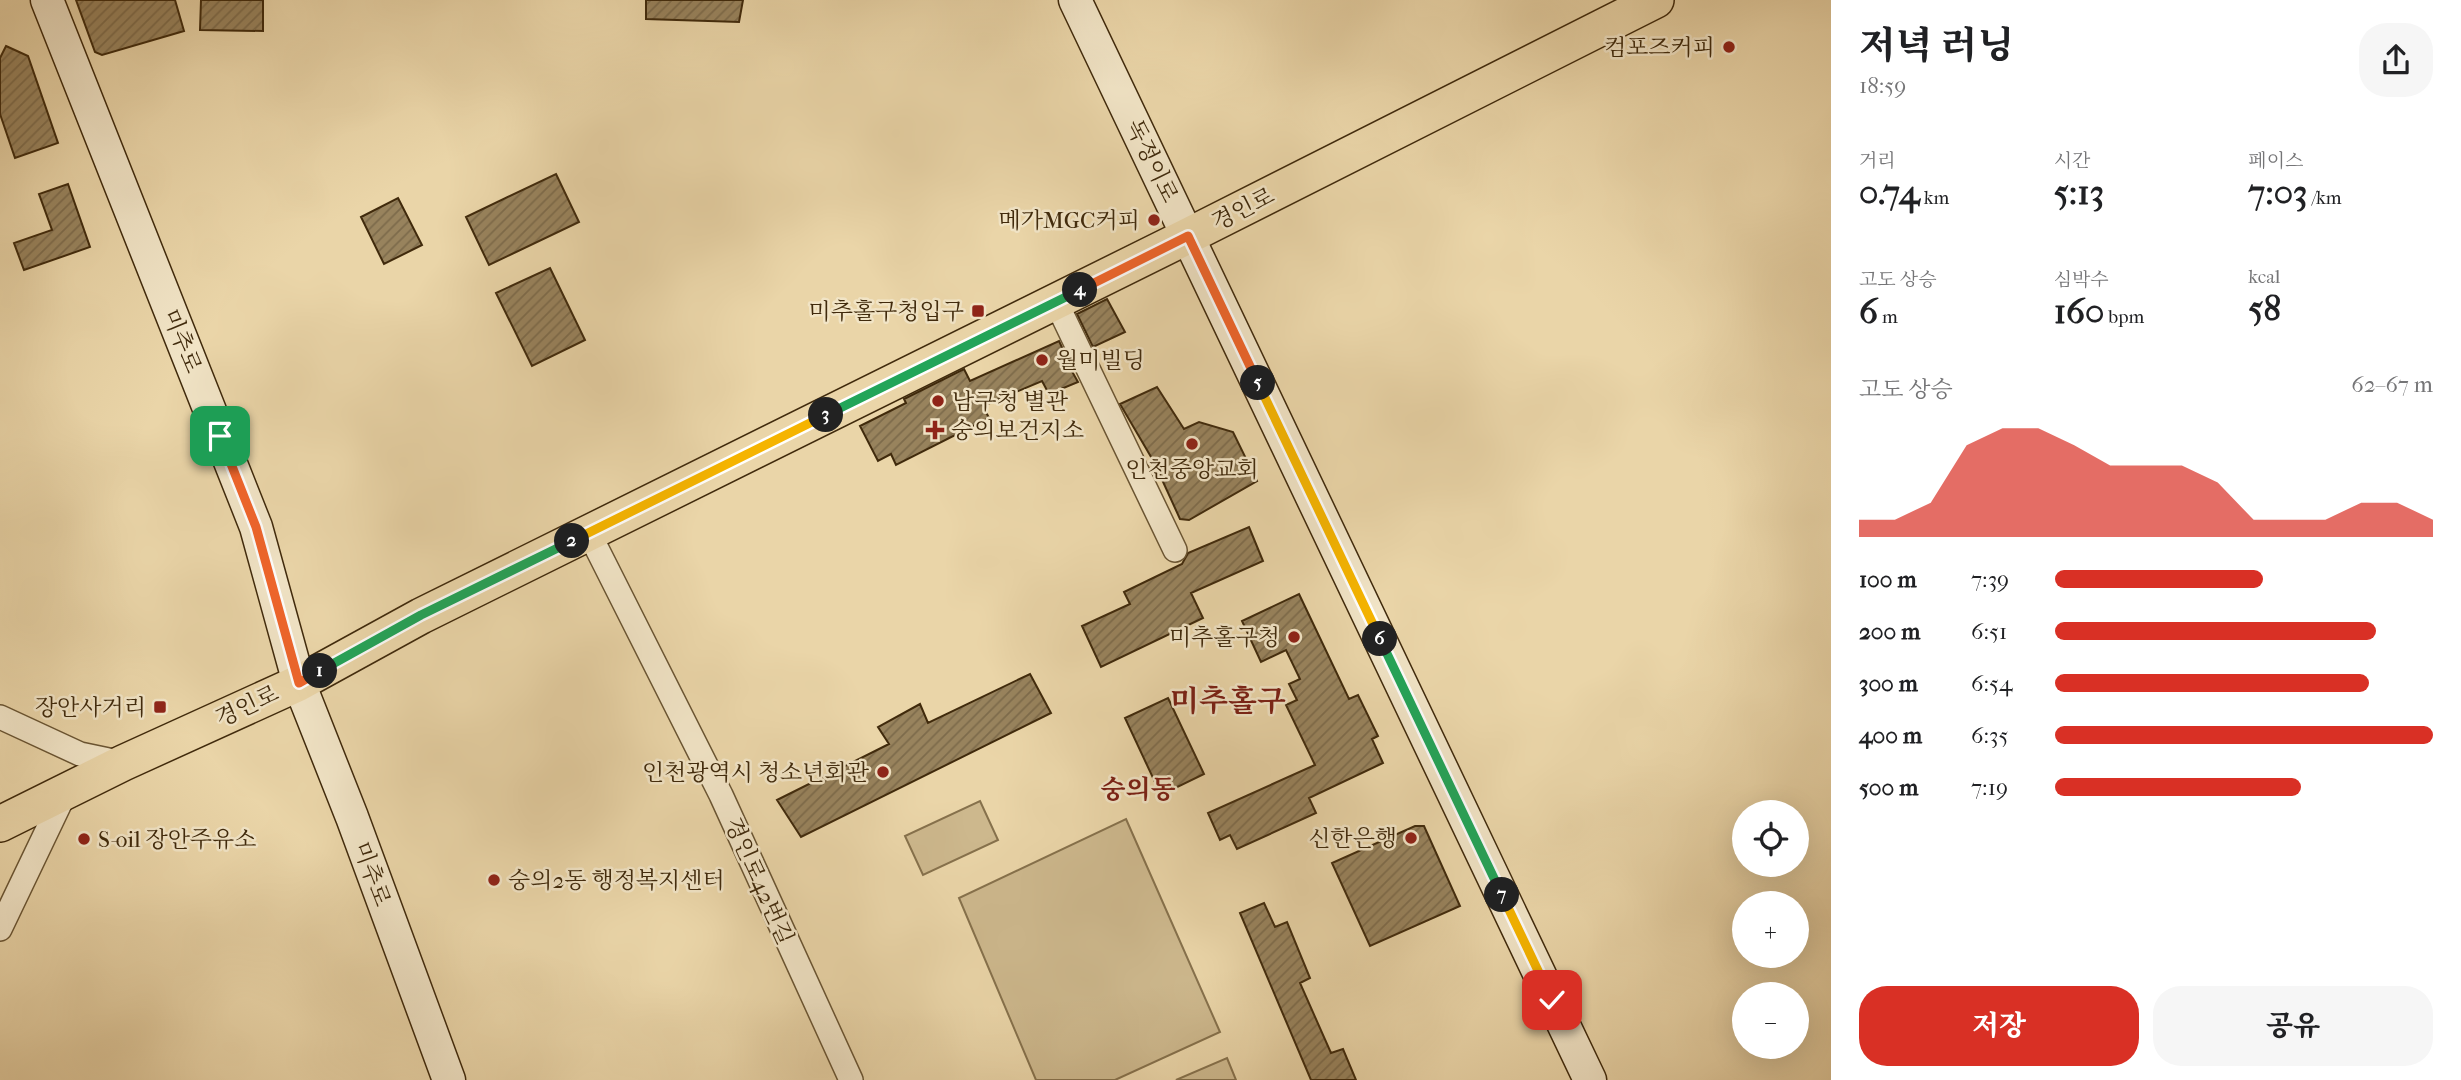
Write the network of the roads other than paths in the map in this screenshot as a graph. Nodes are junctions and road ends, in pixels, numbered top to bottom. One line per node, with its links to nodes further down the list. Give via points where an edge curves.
1 (47, 0): 8 (street, 미추로, via 256,527)
2 (1075, 0): 4 (street, 독정이로)
3 (1656, 0): 4 (main road, 경인로)
4 (1188, 236): 5 (main road, 경인로); 17 (street, 독정이로)
5 (1056, 302): 6 (main road, 경인로); 7 (street)
6 (589, 533): 8 (main road, 경인로, via 421,615); 16 (street, 경인로42번길, via 721,796)
7 (1175, 550)
8 (299, 683): 11 (main road, 경인로); 15 (street, 미추로)
9 (0, 717): 10 (street)
10 (60, 746): 11 (street, via 94,759); 12 (street, via 69,764)
11 (123, 763): 12 (main road, 경인로)
12 (61, 794): 13 (main road, 경인로); 14 (street)
13 (0, 824)
14 (0, 929)
15 (449, 1080)
16 (851, 1080)
17 (1590, 1080)

